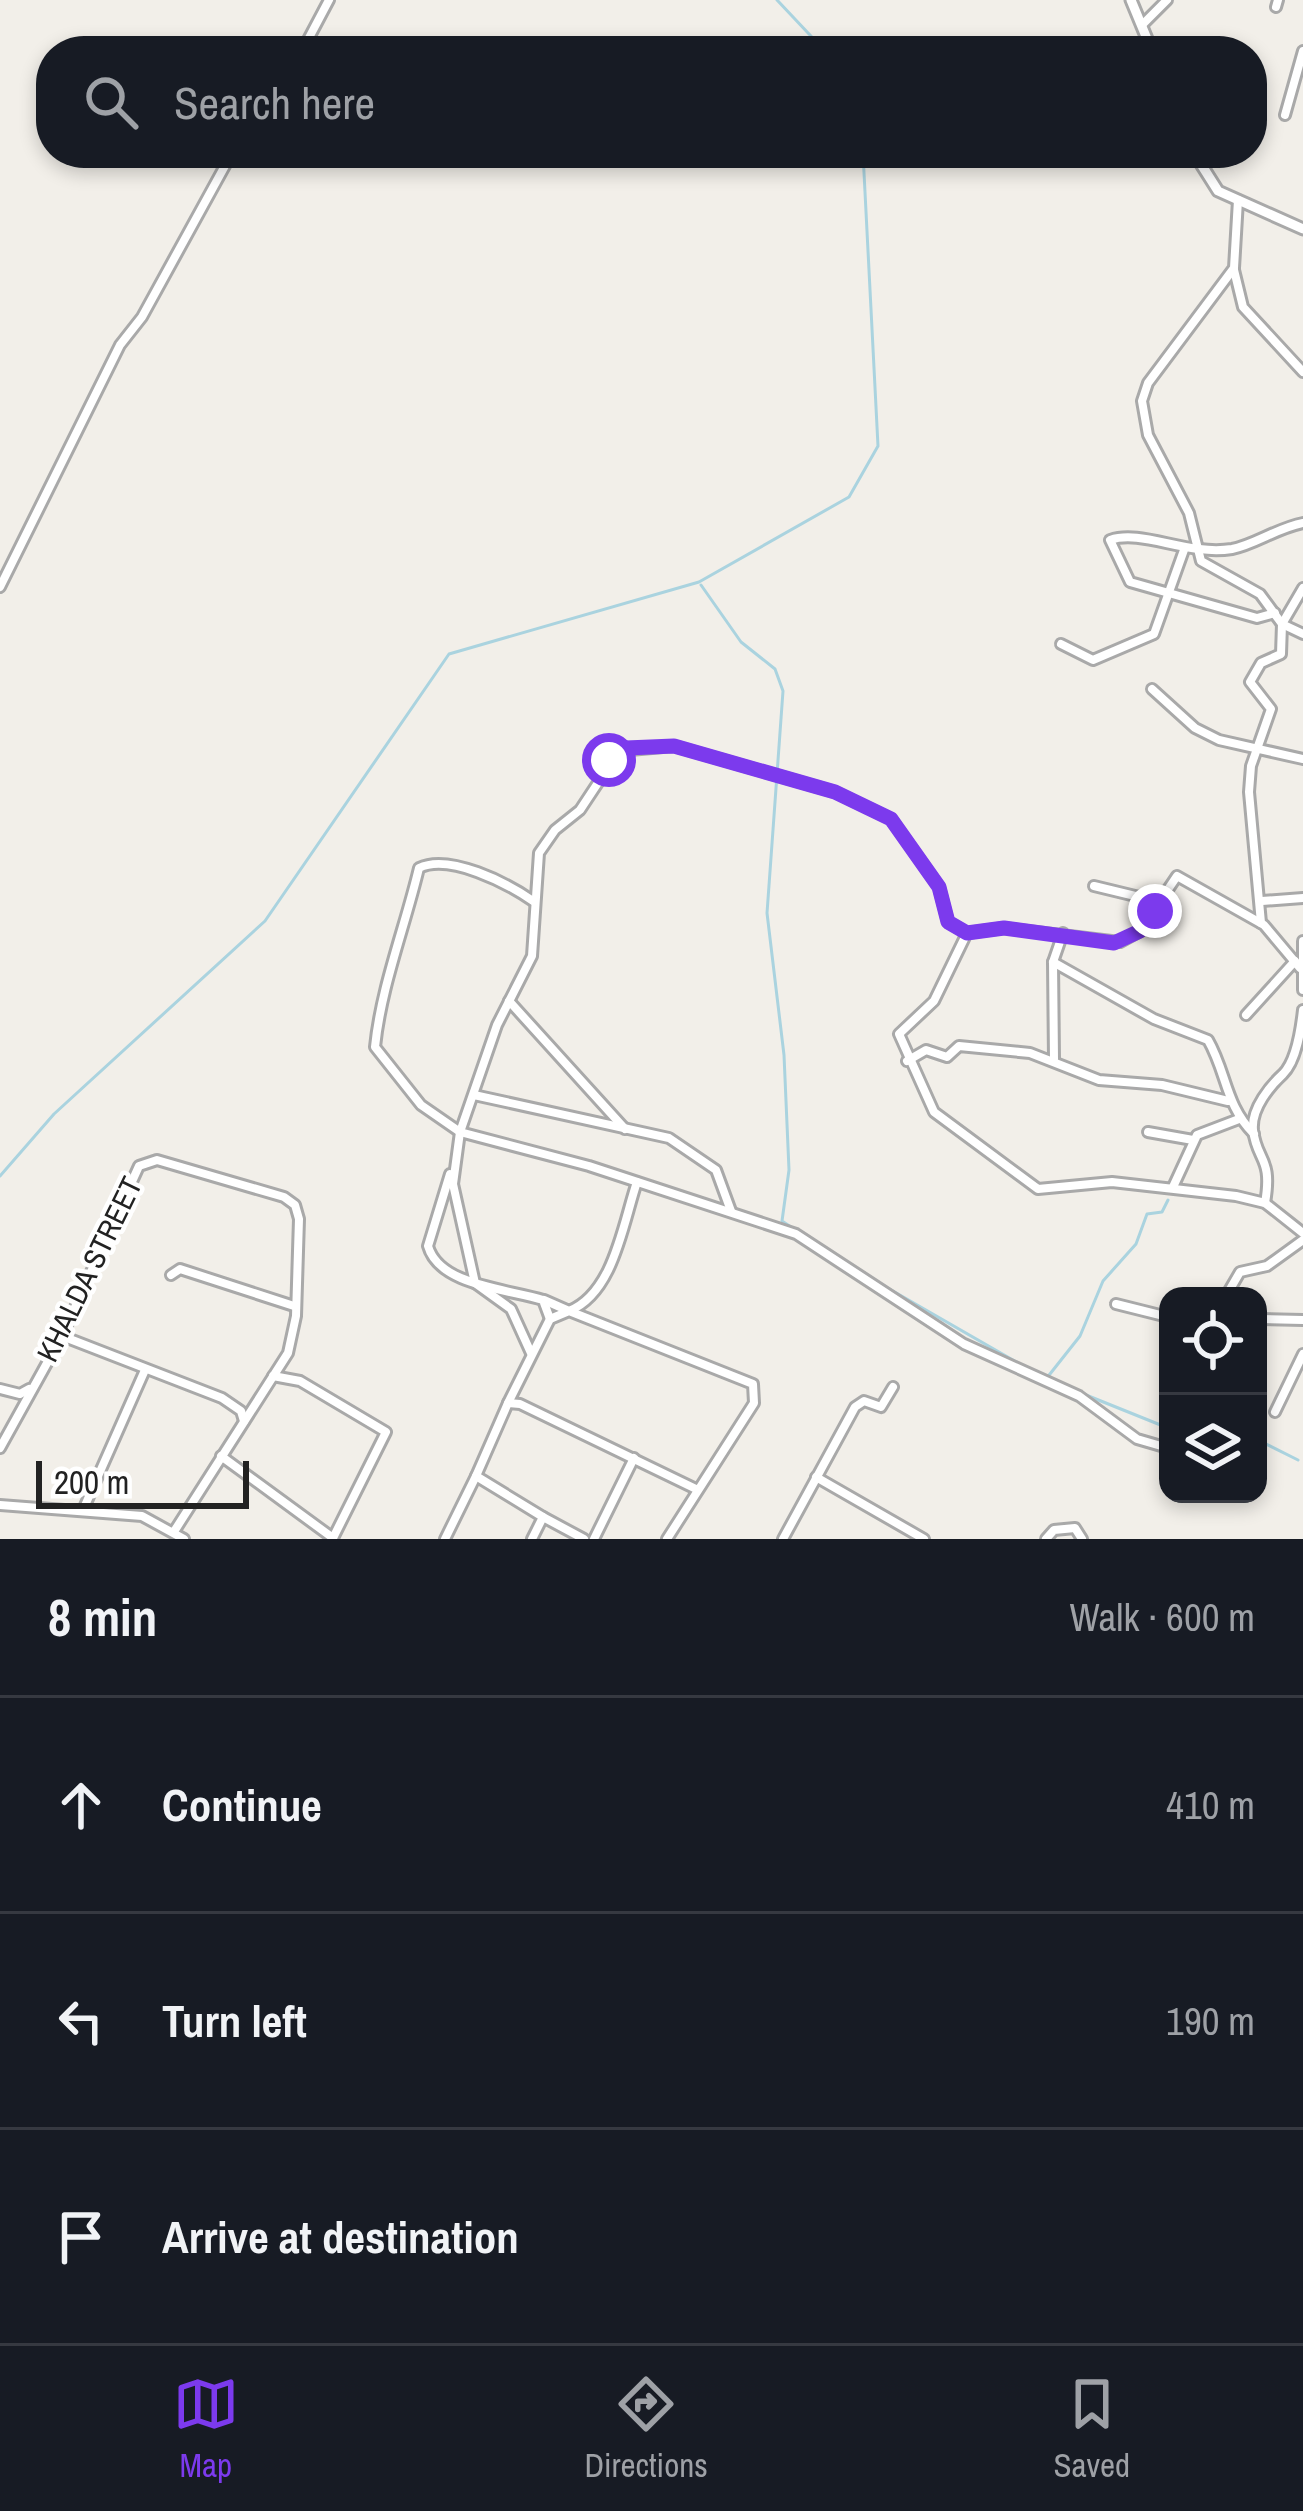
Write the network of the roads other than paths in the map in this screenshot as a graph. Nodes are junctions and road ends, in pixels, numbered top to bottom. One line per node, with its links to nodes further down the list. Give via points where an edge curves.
1 (329, 0): 5 (street)
2 (1131, 0): 4 (street)
3 (1167, 0): 4 (street)
4 (1142, 25): 6 (street)
5 (310, 36)
6 (1147, 36)
7 (1303, 50): 8 (street)
8 (1285, 115)
9 (224, 168): 18 (street, via 120,345)
10 (1202, 168): 11 (street, via 1212,186)
11 (1238, 200): 12 (street); 13 (street)
12 (1303, 229)
13 (1234, 268): 14 (street, via 1243,307); 17 (street, via 1142,401 1148,435 1189,513)
14 (1303, 372)
15 (1303, 523): 17 (street, via 1236,548)
16 (1184, 550): 17 (street); 20 (street); 20 (street, via 1128,534 1110,540 1128,581)
17 (1198, 550): 21 (street, via 1206,566 1260,594)
18 (0, 587)
19 (1303, 588): 22 (street)
20 (1171, 598): 21 (street, via 1257,618); 24 (street, via 1150,636 1093,660)
21 (1275, 613): 22 (street)
22 (1282, 624): 23 (street); 26 (street, via 1281,654 1261,663 1250,682 1271,709)
23 (1303, 634)
24 (1061, 644)
25 (1152, 689): 26 (street, via 1195,728)
26 (1257, 752): 27 (street); 32 (street, via 1250,791)
27 (1303, 759)
28 (1094, 886): 31 (street)
29 (1303, 898): 32 (street)
30 (533, 901): 34 (street, via 539,853 580,810 609,760 626,748 664,744 835,792 891,819 939,887 948,922); 40 (street, via 532,956); 50 (street, via 473,872 419,868 375,1047 421,1105)
31 (1160, 902): 33 (street, via 1177,876); 35 (street, via 1140,931 1120,941)
32 (1262, 902): 33 (street)
33 (1261, 922): 38 (street)
34 (967, 933): 35 (street); 45 (street, via 932,1004 901,1031)
35 (1063, 933): 37 (street)
36 (1303, 941): 38 (street)
37 (1053, 962): 44 (street); 47 (street, via 1205,1038 1222,1065)
38 (1300, 970): 39 (street); 42 (street)
39 (1303, 989)
40 (509, 1001): 46 (street); 49 (street)
41 (1303, 1010): 43 (street)
42 (1246, 1016)
43 (1300, 1044): 52 (street, via 1269,1082)
44 (1054, 1059): 45 (street, via 959,1046 947,1057 926,1051); 47 (street, via 1099,1080)
45 (907, 1061): 56 (street, via 934,1112 1032,1186)
46 (474, 1095): 49 (street); 50 (street)
47 (1228, 1101): 48 (street)
48 (1239, 1120): 52 (street); 53 (street)
49 (628, 1131): 58 (street, via 669,1138 701,1157 716,1170)
50 (460, 1132): 54 (street); 55 (street)
51 (1148, 1132): 53 (street)
52 (1254, 1134): 57 (street, via 1269,1170)
53 (1193, 1140): 56 (street)
54 (454, 1161): 61 (street); 61 (street, via 428,1246 435,1262)
55 (637, 1182): 58 (street); 66 (street, via 602,1282)
56 (1172, 1187): 57 (street)
57 (1264, 1203): 59 (street)
58 (730, 1211): 82 (street, via 796,1234 964,1344 1078,1396)
59 (1303, 1236): 62 (street, via 1267,1266 1240,1272)
60 (171, 1275): 65 (street, via 180,1270)
61 (475, 1282): 63 (street); 72 (street, via 511,1309)
62 (1231, 1287)
63 (543, 1300): 66 (street); 68 (street)
64 (1116, 1304): 67 (street)
65 (294, 1306): 71 (street, KHALDA STREET, via 295,1205 151,1160 134,1172); 75 (street, via 293,1337)
66 (569, 1311): 68 (street); 88 (street, via 753,1384 754,1402)
67 (1159, 1315)
68 (550, 1319): 72 (street)
69 (1267, 1319): 70 (street)
70 (1303, 1321)
71 (62, 1336): 74 (street); 76 (street, KHALDA STREET)
72 (532, 1353): 79 (street)
73 (1303, 1354): 80 (street)
74 (145, 1370): 81 (street, via 222,1398); 90 (street)
75 (273, 1376): 81 (street); 94 (street, via 290,1376 386,1432)
76 (30, 1388): 78 (street); 83 (street, KHALDA STREET)
77 (893, 1388): 87 (street, via 880,1407 858,1404)
78 (0, 1389)
79 (508, 1403): 85 (street); 86 (street)
80 (1275, 1412)
81 (244, 1421): 84 (street)
82 (1159, 1445)
83 (0, 1448)
84 (221, 1456): 92 (street); 94 (street)
85 (634, 1457): 88 (street); 98 (street)
86 (476, 1476): 91 (street); 95 (street)
87 (816, 1477): 100 (street); 101 (street)
88 (696, 1489): 99 (street)
89 (0, 1505): 90 (street)
90 (83, 1510): 92 (street, via 142,1516)
91 (543, 1517): 96 (street); 97 (street)
92 (175, 1530): 93 (street)
93 (184, 1539)
94 (334, 1539)
95 (445, 1539)
96 (532, 1539)
97 (584, 1539)
98 (594, 1539)
99 (668, 1539)
100 (783, 1539)
101 (924, 1539)
102 (1046, 1539): 103 (street, via 1075,1528)
103 (1082, 1539)

